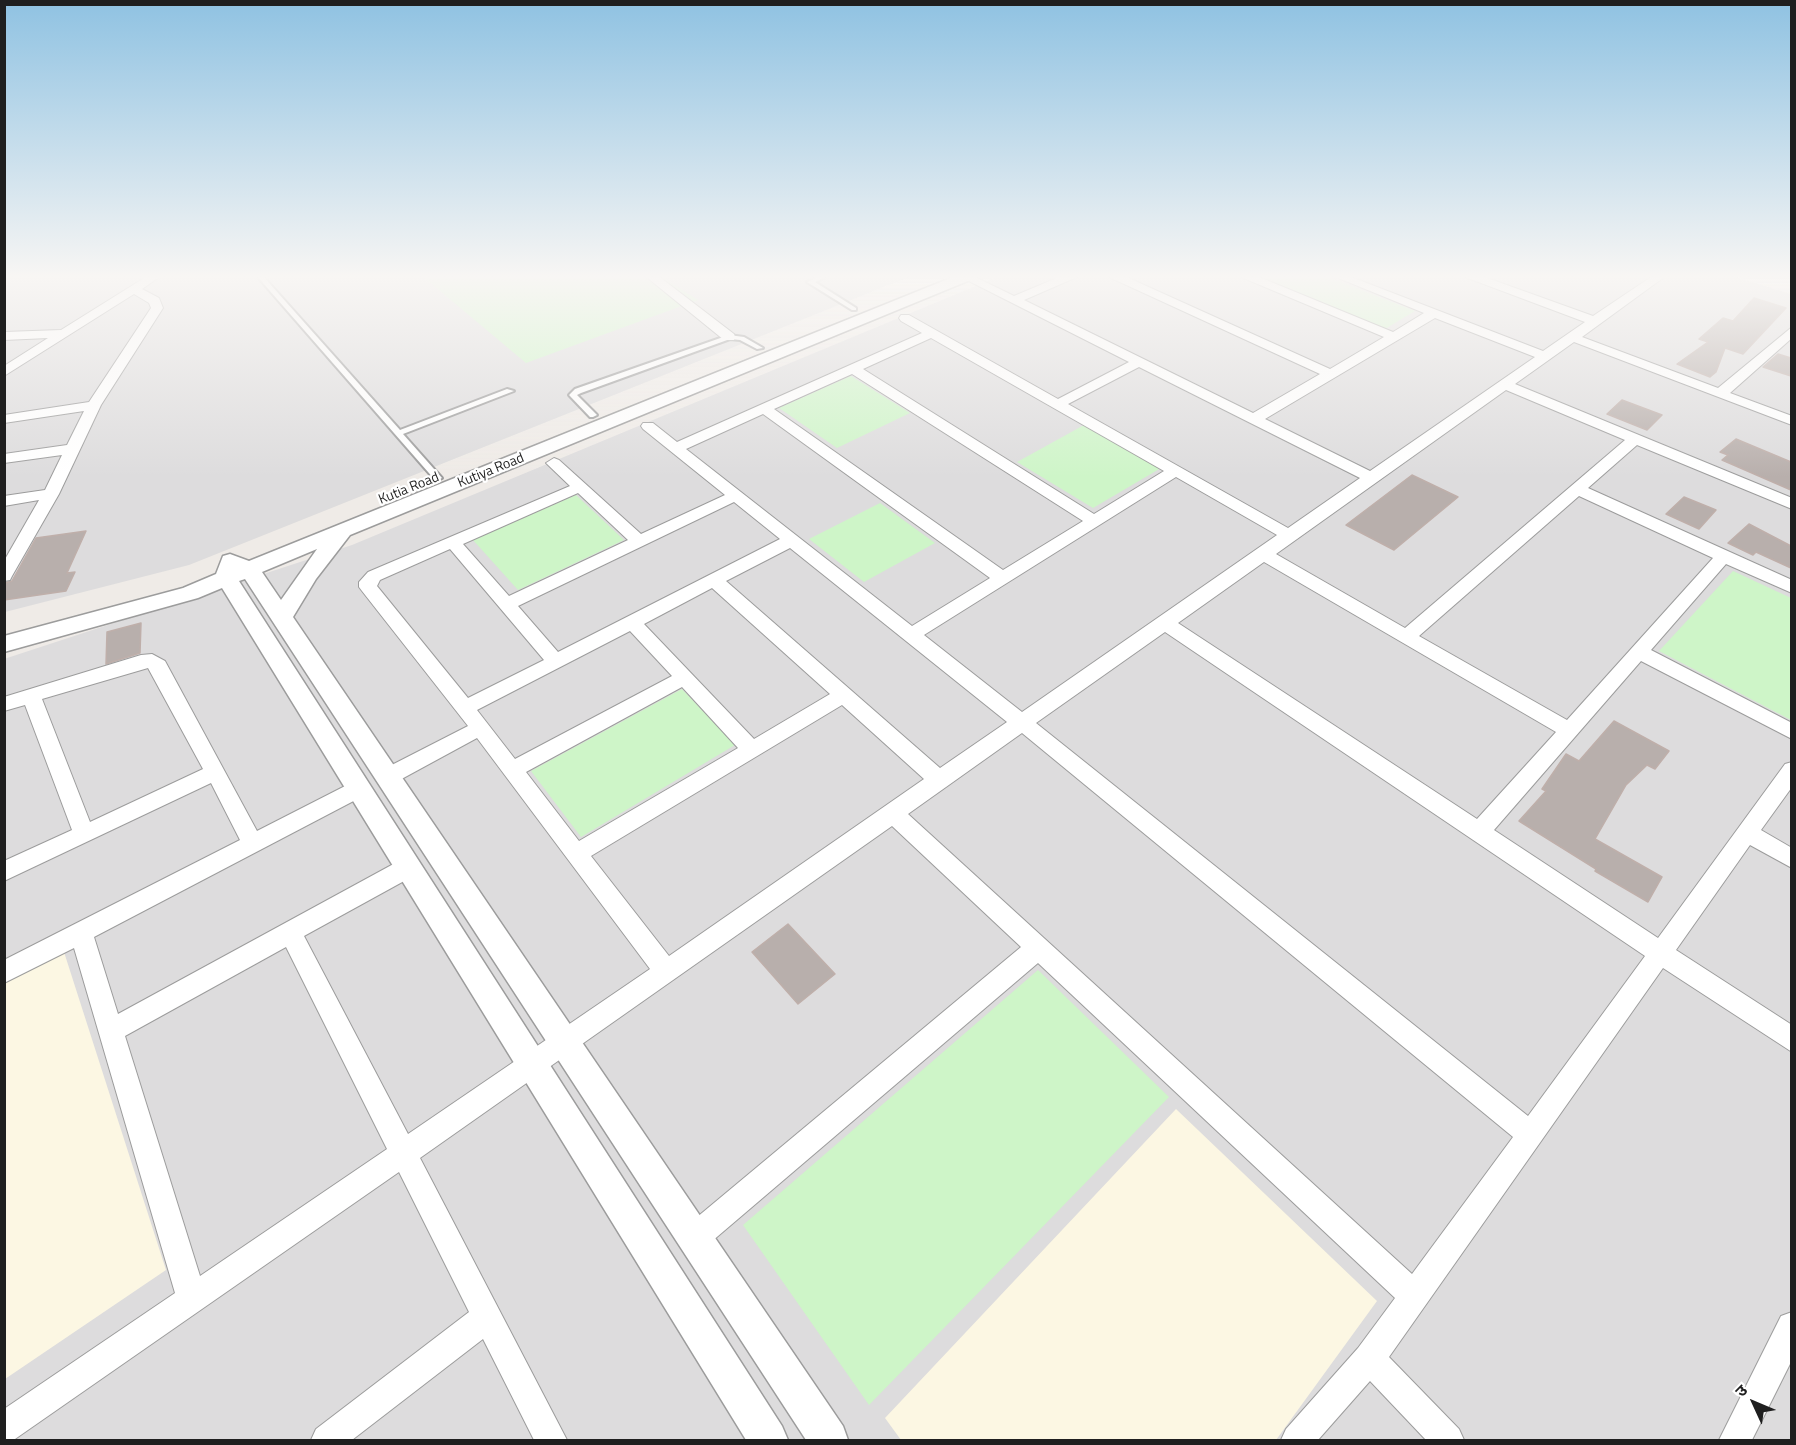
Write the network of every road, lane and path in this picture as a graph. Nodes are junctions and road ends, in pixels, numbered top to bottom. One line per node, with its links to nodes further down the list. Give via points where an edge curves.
1 (50, 342): 23 (street)
2 (135, 342): 29 (street)
3 (319, 342): 36 (lane)
4 (714, 342): 31 (lane, via 578,391 573,395)
5 (750, 342): 18 (lane)
6 (773, 342): 18 (street, Kutia Road)
7 (802, 342): 52 (street, Kutiya Road)
8 (910, 342): 22 (street)
9 (949, 342): 28 (street)
10 (1100, 342): 21 (street)
11 (1262, 342): 24 (street)
12 (1383, 342): 24 (street)
13 (1509, 342): 20 (street)
14 (1563, 342): 20 (street)
15 (1585, 342): 27 (street)
16 (1778, 342): 17 (street)
17 (1773, 347): 19 (street); 27 (street)
18 (759, 348): 31 (street, Kutia Road)
19 (1791, 353)
20 (1544, 356): 25 (street)
21 (1139, 362): 28 (street); 33 (street)
22 (852, 368): 30 (street); 51 (street)
23 (4, 372)
24 (1330, 374): 33 (street)
25 (1504, 384): 37 (street); 43 (street)
26 (510, 391): 36 (lane)
27 (1720, 394): 34 (street)
28 (1058, 404): 42 (street)
29 (94, 405): 32 (street); 39 (street)
30 (764, 408): 38 (street); 61 (street)
31 (593, 415): 44 (street, Kutia Road)
32 (4, 419)
33 (1254, 419): 43 (street)
34 (1791, 421)
35 (648, 426): 38 (street)
36 (398, 433): 44 (lane)
37 (1635, 439): 46 (street); 50 (street)
38 (675, 448): 48 (street)
39 (72, 449): 40 (street); 47 (street)
40 (4, 459)
41 (554, 463): 45 (street)
42 (1176, 471): 51 (street); 53 (street)
43 (1371, 477): 53 (street)
44 (438, 478): 59 (street, Kutia Road)
45 (580, 487): 55 (street); 56 (street)
46 (1576, 489): 58 (street); 70 (street)
47 (51, 494): 49 (street); 60 (street)
48 (735, 496): 54 (street); 56 (street)
49 (4, 501)
50 (1791, 504)
51 (1094, 521): 61 (street)
52 (345, 530): 59 (street, Kutiya Road); 65 (street, via 295,593)
53 (1289, 535): 57 (street)
54 (792, 540): 62 (street); 69 (street)
55 (453, 542): 64 (street); 78 (street, via 374,576 368,587)
56 (640, 542): 64 (street)
57 (1262, 553): 67 (street); 70 (street)
58 (1724, 556): 63 (street); 72 (street)
59 (235, 569): 65 (street); 68 (street, Kutia Road, via 193,576); 71 (street, Kutiya Road, via 190,592); 89 (street)
60 (4, 576)
61 (1002, 578): 69 (street)
62 (714, 580): 66 (street); 75 (street)
63 (1791, 587)
64 (508, 604): 73 (street)
65 (282, 618): 87 (street)
66 (632, 622): 73 (street); 74 (street)
67 (1163, 622): 79 (street); 91 (street)
68 (4, 627)
69 (911, 635): 79 (street)
70 (1406, 637): 81 (street)
71 (4, 644)
72 (1639, 652): 81 (street); 82 (street)
73 (556, 662): 78 (street)
74 (684, 678): 83 (street); 84 (street)
75 (844, 695): 83 (street); 88 (street)
76 (31, 696): 77 (street); 86 (street, via 152,661); 93 (street)
77 (4, 704)
78 (465, 708): 80 (street)
79 (1021, 722): 88 (street); 109 (street)
80 (480, 728): 84 (street); 87 (street)
81 (1569, 731): 91 (street)
82 (1791, 732)
83 (752, 750): 95 (street)
84 (512, 770): 95 (street)
85 (1791, 770): 92 (street)
86 (215, 772): 93 (street); 94 (street)
87 (389, 776): 107 (street)
88 (939, 780): 90 (street)
89 (358, 789): 94 (street); 97 (street)
90 (892, 813): 101 (street); 103 (street)
91 (1479, 832): 102 (street)
92 (1747, 833): 96 (street); 102 (street)
93 (84, 834): 98 (street)
94 (253, 843): 100 (street)
95 (576, 854): 103 (street)
96 (1791, 859)
97 (407, 868): 99 (street); 108 (street)
98 (4, 872)
99 (290, 932): 105 (street); 110 (street)
100 (81, 933): 104 (street); 105 (street)
101 (1038, 948): 111 (street); 112 (street)
102 (1660, 953): 106 (street); 109 (street)
103 (666, 971): 107 (street)
104 (4, 972)
105 (110, 1031): 113 (street)
106 (1791, 1040)
107 (564, 1043): 108 (street); 111 (street)
108 (531, 1065): 110 (street); 120 (street)
109 (1530, 1134): 112 (street)
110 (403, 1153): 113 (street); 114 (street)
111 (694, 1238): 121 (street)
112 (1414, 1296): 116 (street)
113 (192, 1299): 117 (street)
114 (488, 1317): 118 (street); 119 (street)
115 (1791, 1327): 124 (street)
116 (1369, 1359): 122 (street); 123 (street)
117 (4, 1428)
118 (327, 1440)
119 (551, 1440)
120 (768, 1440)
121 (829, 1440)
122 (1297, 1440)
123 (1448, 1440)
124 (1735, 1440)

